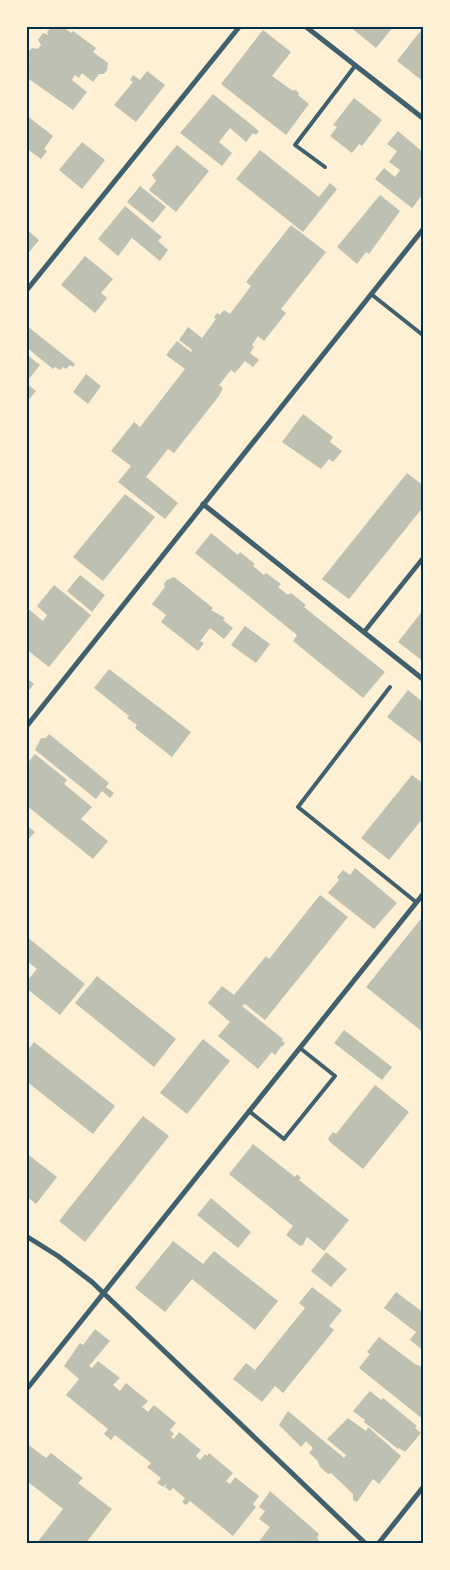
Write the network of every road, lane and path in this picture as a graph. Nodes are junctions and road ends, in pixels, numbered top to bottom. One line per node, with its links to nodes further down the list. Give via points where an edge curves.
1 (240, 26): 7 (street)
2 (305, 26): 3 (street)
3 (355, 66): 4 (street); 5 (lane, via 295,145)
4 (424, 119)
5 (325, 167)
6 (424, 228): 8 (street)
7 (26, 291)
8 (371, 294): 9 (lane); 10 (street)
9 (424, 336)
10 (203, 504): 12 (street); 15 (street)
11 (424, 557): 12 (street)
12 (364, 632): 13 (street)
13 (424, 680)
14 (390, 687): 17 (lane, via 298,806)
15 (26, 727)
16 (424, 893): 17 (street)
17 (416, 902): 18 (street)
18 (300, 1048): 19 (street); 19 (lane, via 335,1076 284,1139)
19 (249, 1111): 21 (street)
20 (26, 1236): 21 (street)
21 (104, 1293): 22 (street); 24 (street)
22 (26, 1390)
23 (424, 1486): 25 (street)
24 (366, 1544)
25 (378, 1544)

